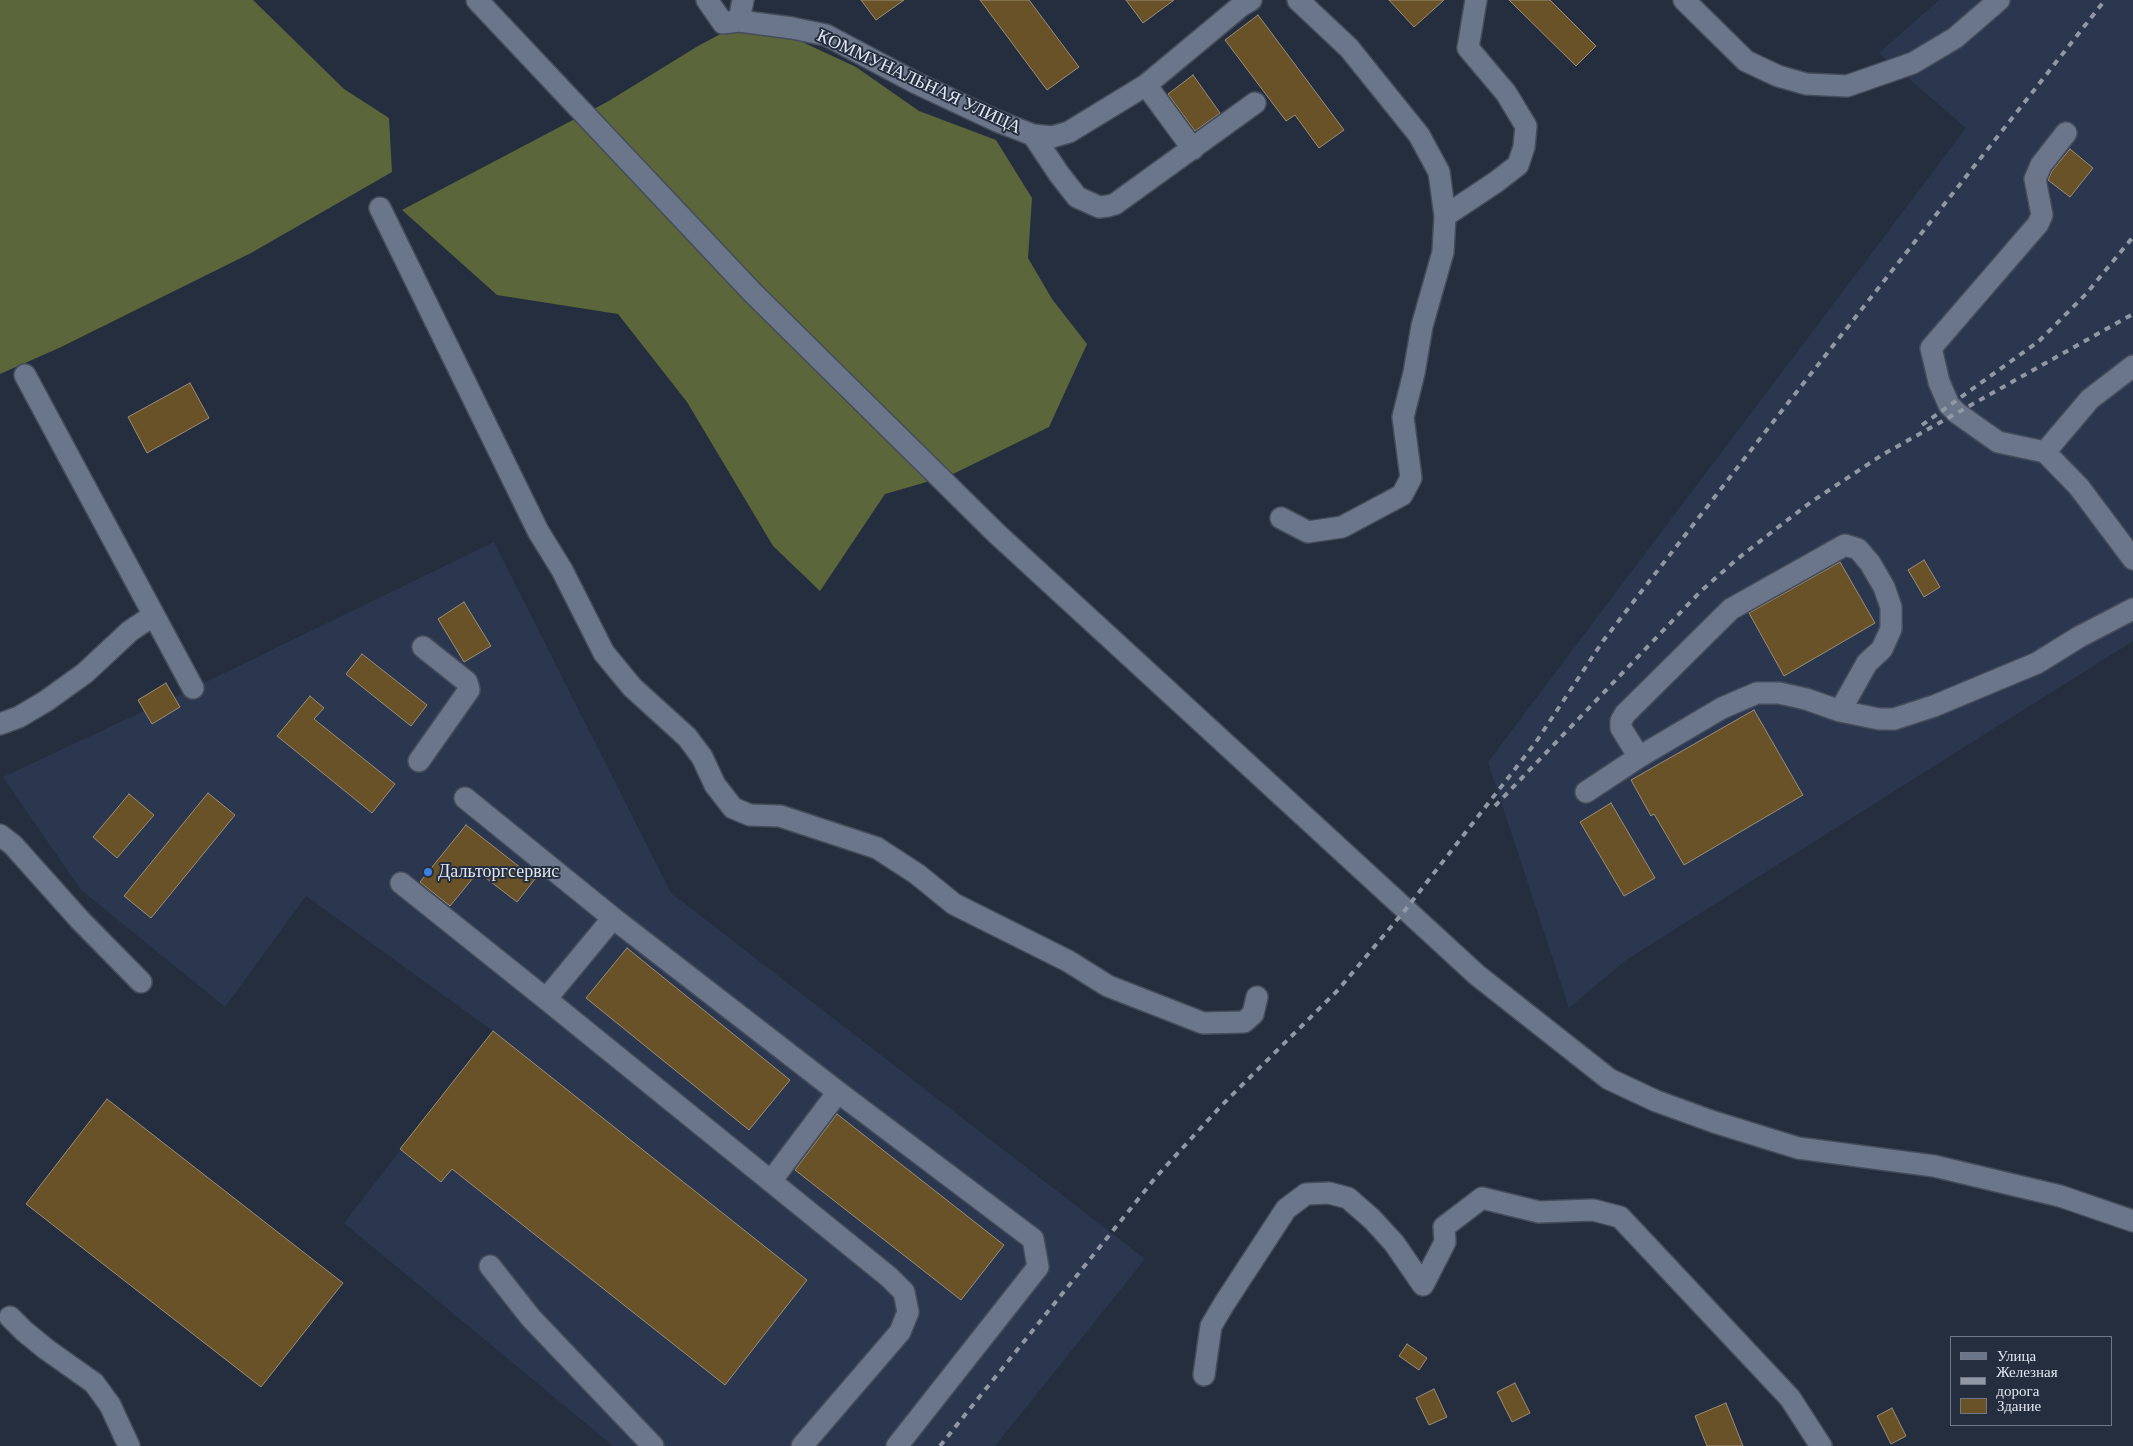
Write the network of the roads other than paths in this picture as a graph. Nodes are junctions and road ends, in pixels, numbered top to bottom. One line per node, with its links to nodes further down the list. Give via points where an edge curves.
1 (477, 0): 40 (street, via 753,292 996,532 1477,975 1608,1079 1656,1101 1798,1148 1934,1166 2060,1196)
2 (707, 0): 9 (street)
3 (743, 0): 9 (street)
4 (1251, 0): 10 (street, КОММУНАЛЬНАЯ УЛИЦА)
5 (1298, 0): 16 (street, via 1349,48 1419,135 1439,172)
6 (1476, 0): 16 (street, via 1468,48 1506,94 1526,126 1524,148 1518,165)
7 (1684, 0): 8 (street, via 1746,61 1778,76 1806,84 1847,86 1913,63 1955,38)
8 (1999, 0)
9 (731, 22): 13 (street, КОММУНАЛЬНАЯ УЛИЦА, via 826,35 916,83)
10 (1146, 85): 13 (street, КОММУНАЛЬНАЯ УЛИЦА, via 1069,132 1052,137); 14 (street)
11 (1255, 103): 14 (street)
12 (2066, 133): 19 (street, via 2041,165 2036,178 2042,215 2038,224 1931,348 1949,406 1998,442)
13 (1033, 135): 14 (street, via 1077,196 1099,208 1115,204)
14 (1193, 149)
15 (380, 208): 36 (street, via 538,531 562,570 604,653 632,687 687,737 715,785 733,808 750,815 780,816 877,848 954,904 1068,961 1108,986 1203,1023 1244,1022 1253,1014)
16 (1445, 216): 20 (street, via 1443,252 1422,326 1402,417 1411,478 1402,495 1342,527 1308,532)
17 (2133, 366): 19 (street, via 2090,399)
18 (25, 375): 23 (street)
19 (2045, 452): 21 (street, via 2079,487)
20 (1281, 518)
21 (2133, 559)
22 (2133, 609): 26 (street, via 2037,663 1908,716 1879,719)
23 (154, 615): 25 (street); 27 (street, via 54,695 19,717)
24 (423, 647): 29 (street, via 467,682 469,690)
25 (193, 688)
26 (1840, 711): 28 (street, via 1779,693 1757,693 1722,708); 28 (street, via 1867,663 1882,649 1891,629 1892,607 1870,563 1858,549 1845,545 1731,609 1625,714 1621,728)
27 (0, 724)
28 (1639, 757): 30 (street)
29 (419, 761)
30 (1586, 792)
31 (464, 798): 34 (street)
32 (0, 834): 35 (street)
33 (401, 883): 37 (street)
34 (613, 918): 37 (street); 38 (street)
35 (142, 982)
36 (1258, 997)
37 (546, 999): 39 (street)
38 (838, 1092): 39 (street); 47 (street, via 1033,1239 1038,1267)
39 (771, 1181): 46 (street, via 889,1277 904,1292 908,1312 900,1332)
40 (2133, 1221)
41 (490, 1266): 45 (street, via 531,1318)
42 (4, 1316): 44 (street, via 94,1383 110,1405)
43 (1204, 1375): 48 (street, via 1211,1326 1286,1209 1306,1194 1329,1193 1348,1198 1388,1237 1424,1285 1446,1242 1444,1227 1482,1198 1539,1212 1593,1210 1620,1217 1790,1398)
44 (129, 1446)
45 (653, 1446)
46 (802, 1446)
47 (897, 1446)
48 (1821, 1446)

